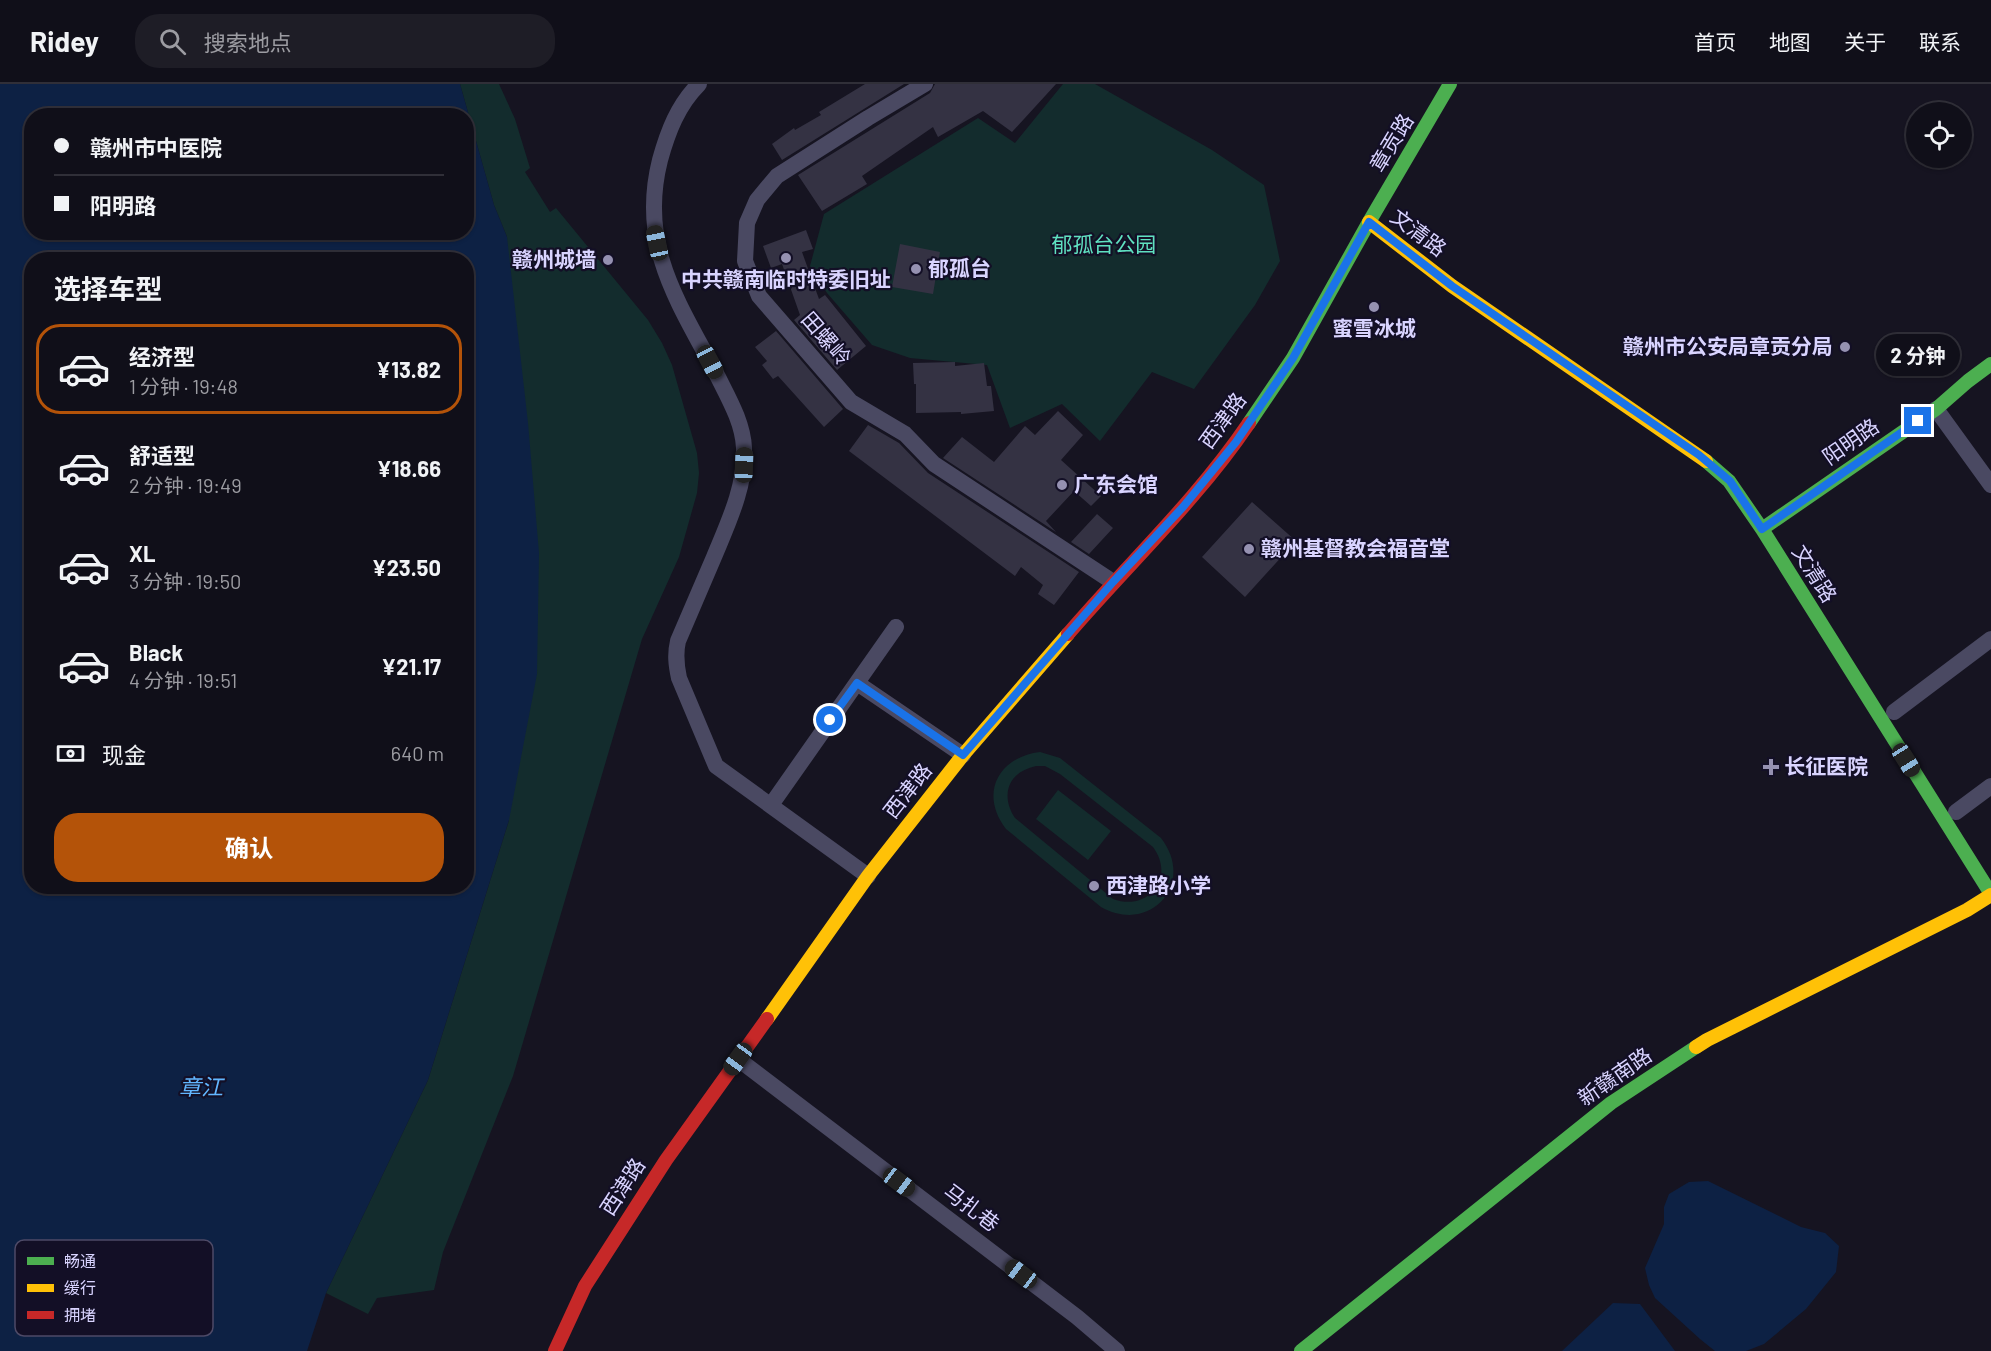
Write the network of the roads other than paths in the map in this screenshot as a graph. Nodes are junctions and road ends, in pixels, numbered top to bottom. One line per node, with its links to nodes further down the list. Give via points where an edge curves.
1 (699, 84): 17 (street, via 681,105 667,138 656,177 653,220 669,285 736,415 744,456 734,505 678,641 676,665 716,766)
2 (926, 84): 10 (street, 田螺岭, via 777,176 757,200 747,223 745,261 759,296 851,402 905,434 934,464)
3 (1450, 84): 4 (main road, 章贡路)
4 (1369, 222): 5 (main road, 文清路); 9 (main road, 文清路, via 1452,286 1699,455 1730,481); 10 (main road, 西津路, via 1293,358 1236,442 1183,507)
5 (1452, 268)
6 (1991, 364): 7 (main road, 阳明路)
7 (1936, 409): 8 (street); 9 (main road, 阳明路)
8 (1991, 485)
9 (1762, 529): 20 (main road, 文清路)
10 (1113, 582): 15 (main road, 西津路)
11 (896, 627): 13 (street)
12 (1991, 639): 14 (street)
13 (857, 683): 15 (street); 17 (street)
14 (1894, 712)
15 (963, 755): 19 (main road, 西津路)
16 (1991, 786): 18 (street)
17 (771, 805): 19 (street)
18 (1956, 811)
19 (868, 876): 21 (main road, 西津路)
20 (1991, 895): 24 (main road, 新赣南路, via 1707,1040 1611,1103)
21 (738, 1059): 22 (main road, 西津路, via 666,1160 585,1286); 23 (street, 马扎巷)
22 (555, 1351)
23 (1118, 1351)
24 (1301, 1351)

